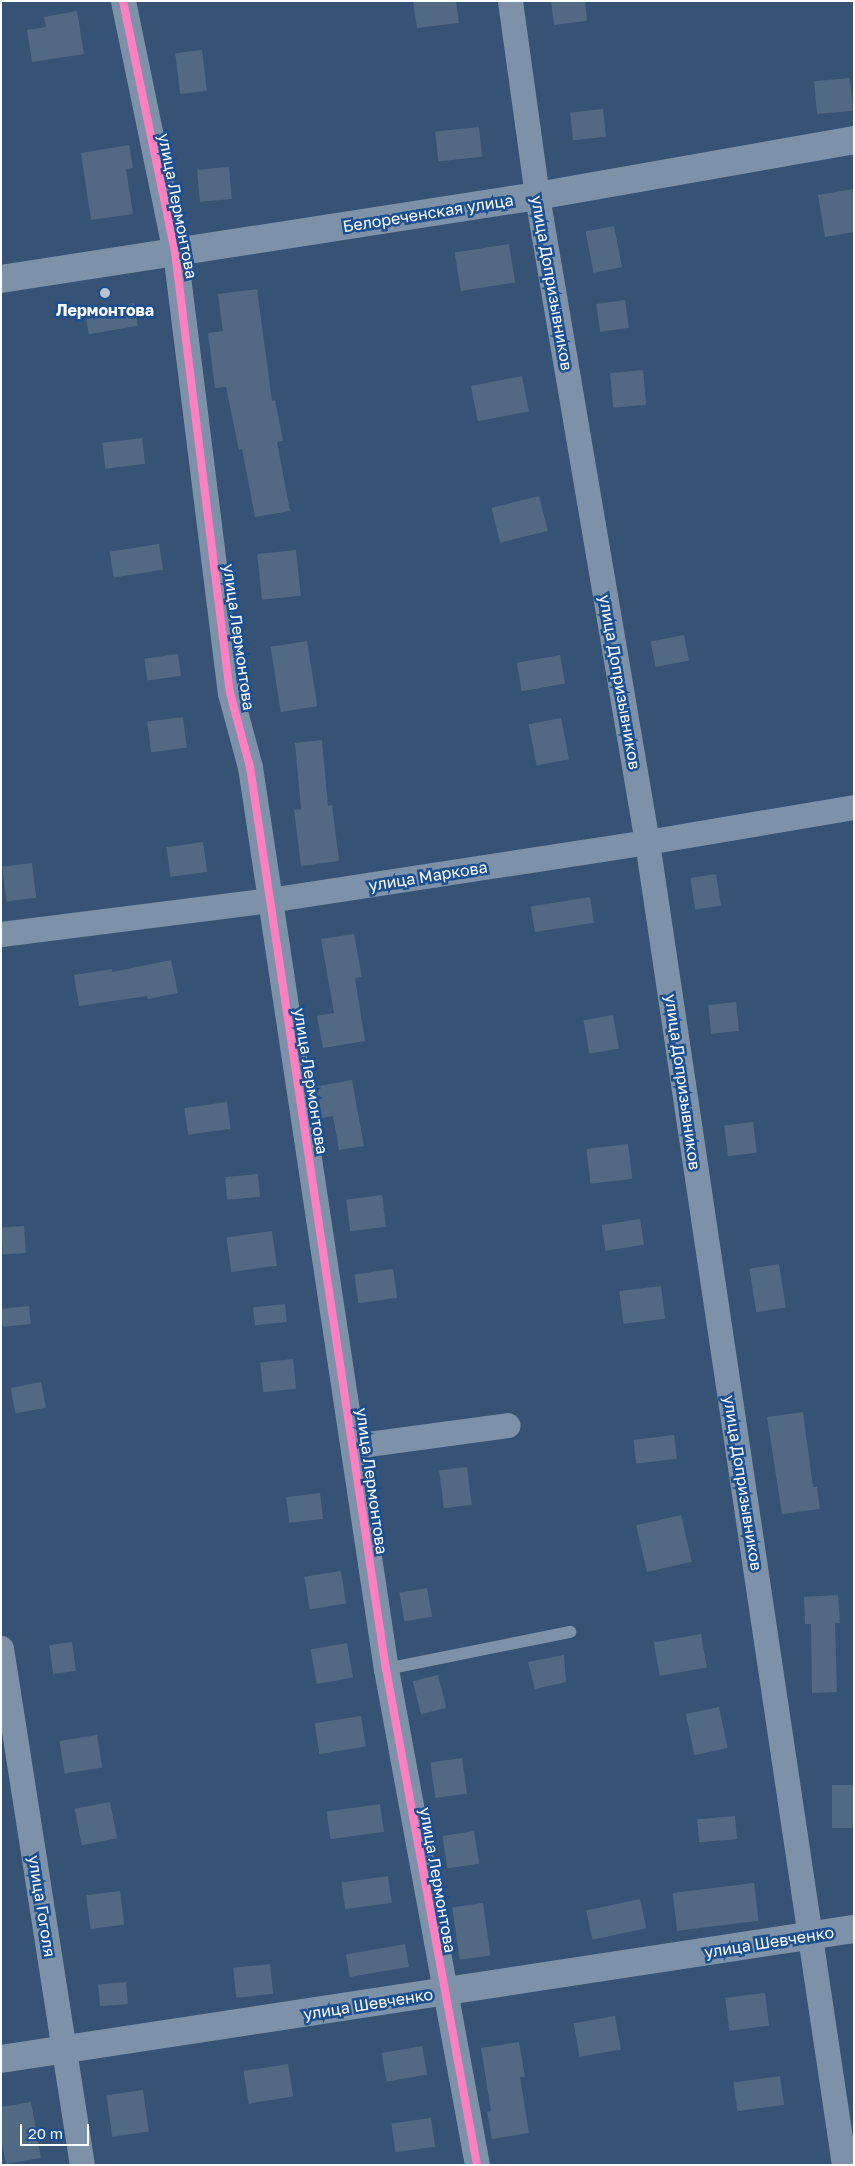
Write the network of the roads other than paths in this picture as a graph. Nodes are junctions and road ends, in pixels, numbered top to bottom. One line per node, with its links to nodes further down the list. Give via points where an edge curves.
1 (123, 1): 5 (street, улица Лермонтова)
2 (510, 1): 4 (street, улица Допризывников)
3 (854, 140): 4 (street, Белореченская улица)
4 (536, 196): 5 (street, Белореченская улица); 8 (street, улица Допризывников)
5 (175, 252): 6 (street, Белореченская улица); 9 (street, улица Лермонтова, via 230,693 250,767)
6 (1, 279)
7 (854, 807): 8 (street, улица Маркова)
8 (647, 842): 9 (street, улица Маркова); 17 (street, улица Допризывников)
9 (269, 900): 10 (street, улица Маркова); 12 (street, улица Лермонтова)
10 (1, 934)
11 (508, 1425): 12 (street)
12 (353, 1446): 15 (street, улица Лермонтова)
13 (570, 1632): 15 (lane)
14 (1, 1648): 19 (street, улица Гоголя)
15 (386, 1669): 18 (street, улица Лермонтова)
16 (854, 1929): 17 (street, улица Шевченко)
17 (811, 1935): 18 (street, улица Шевченко); 23 (street, улица Допризывников)
18 (445, 1992): 19 (street, улица Шевченко); 22 (street, улица Лермонтова)
19 (65, 2050): 20 (street, улица Шевченко); 21 (street, улица Гоголя)
20 (1, 2058)
21 (82, 2165)
22 (477, 2165)
23 (844, 2165)

